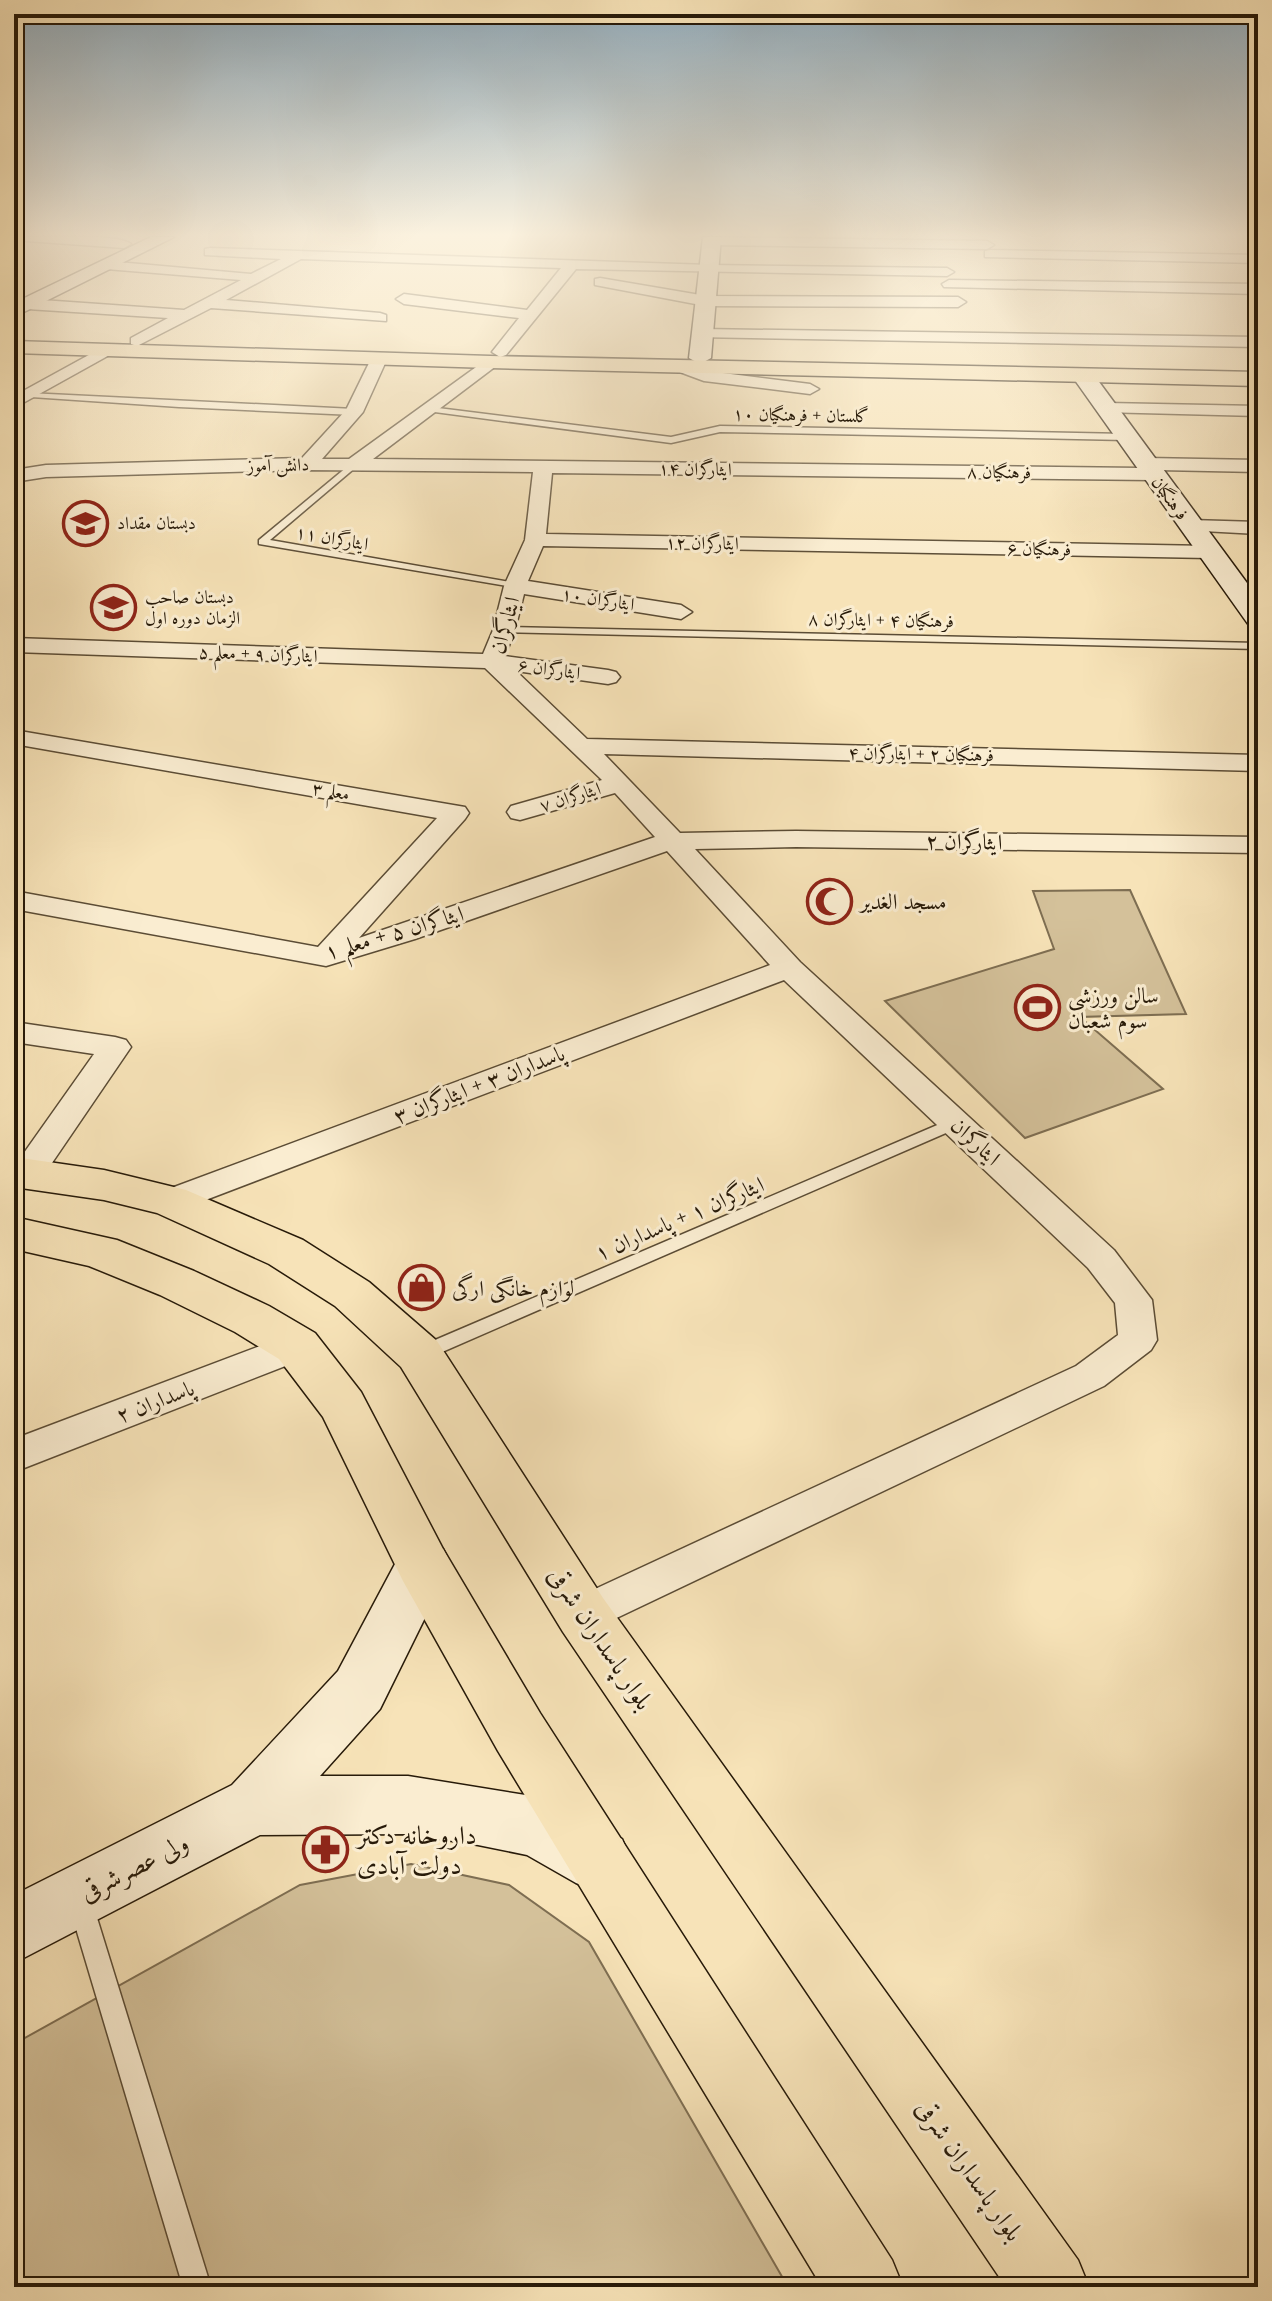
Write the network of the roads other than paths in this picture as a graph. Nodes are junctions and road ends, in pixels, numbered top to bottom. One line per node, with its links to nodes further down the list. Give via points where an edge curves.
1 (178, 344): 6 (main road)
2 (506, 344): 7 (street)
3 (698, 344): 9 (street)
4 (14, 347): 5 (main road)
5 (107, 350): 6 (main road); 14 (street)
6 (247, 350): 7 (main road); 8 (main road)
7 (495, 357): 8 (main road); 9 (main road); 17 (street)
8 (379, 359): 19 (street)
9 (692, 362): 10 (main road); 11 (main road); 13 (street, via 704,376)
10 (1258, 370)
11 (1083, 376): 12 (main road); 16 (street, فرهنگیان)
12 (1258, 379)
13 (810, 389)
14 (31, 395): 15 (street); 19 (lane)
15 (14, 403)
16 (1107, 408): 18 (street); 20 (street, فرهنگیان)
17 (430, 409): 20 (lane, گلستان + فرهنگیان ۱۰, via 671,440 720,429); 23 (street)
18 (1258, 411)
19 (354, 412): 22 (street)
20 (1126, 437): 25 (street, فرهنگیان)
21 (31, 452): 27 (street, via 46,459)
22 (307, 464): 23 (street, دانش آموز); 27 (street, دانش آموز)
23 (353, 465): 30 (street, دانش آموز); 37 (lane, ایثارگران ۱۱, via 262,542)
24 (1258, 466): 25 (street, فرهنگیان ۸)
25 (1149, 469): 26 (street, فرهنگیان ۸); 32 (street, فرهنگیان)
26 (847, 470): 30 (street, ایثارگران ۱۴)
27 (46, 471): 28 (street, دانش آموز)
28 (14, 476)
29 (460, 483): 31 (street)
30 (533, 484): 34 (street, ایثارگران)
31 (487, 486)
32 (1191, 526): 33 (street); 36 (street, فرهنگیان)
33 (1258, 528)
34 (535, 540): 35 (street, ایثارگران ۱۲); 37 (street, ایثارگران)
35 (869, 546): 36 (street, فرهنگیان ۶)
36 (1209, 552): 38 (street, فرهنگیان)
37 (515, 586): 39 (street, ایثارگران ۱۰); 40 (street, ایثارگران)
38 (1254, 608)
39 (681, 612)
40 (504, 630): 41 (lane, فرهنگیان ۴ + ایثارگران ۸); 43 (street, ایثارگران)
41 (1258, 646)
42 (18, 649): 43 (street, ایثارگران ۹ + معلم ۵)
43 (491, 661): 44 (street, ایثارگران ۶); 46 (street, ایثارگران)
44 (608, 677)
45 (14, 737): 53 (street, معلم ۳, via 456,813)
46 (585, 746): 47 (street, فرهنگیان ۲ + ایثارگران ۴); 48 (street, ایثارگران)
47 (1258, 763)
48 (620, 783): 49 (street, ایثارگران ۷); 50 (street, ایثارگران)
49 (520, 812)
50 (671, 841): 51 (street, ایثارگران ۲); 53 (street, ایثاگران ۵ + معلم ۱); 54 (street, ایثارگران)
51 (1258, 845)
52 (14, 900): 53 (street, ایثاگران ۵ + معلم ۱)
53 (326, 957)
54 (789, 968): 56 (street, ایثارگران); 58 (street, پاسداران ۳ + ایثارگران ۳)
55 (14, 1032): 57 (street, via 115,1047)
56 (956, 1122): 61 (lane, ایثارگران ۱ + پاسداران ۱); 64 (street, ایثارگران, via 1101,1259 1133,1300 1138,1340 1090,1376)
57 (21, 1173): 58 (main road, بلوار پاسداران شرقی)
58 (170, 1201): 61 (main road, بلوار پاسداران شرقی, via 286,1252 352,1294)
59 (14, 1233): 60 (main road, via 100,1252 227,1307)
60 (297, 1346): 62 (street, پاسداران ۲); 63 (main road, via 343,1406)
61 (419, 1354): 64 (main road, بلوار پاسداران شرقی)
62 (14, 1456)
63 (423, 1565): 65 (street, via 359,1690); 66 (main road)
64 (583, 1615): 71 (main road, بلوار پاسداران شرقی)
65 (254, 1806): 66 (street, via 408,1805 478,1815 538,1827); 67 (street, ولی عصرشرقی)
66 (599, 1861): 70 (main road)
67 (78, 1896): 68 (street, ولی عصرشرقی); 69 (lane)
68 (14, 1930)
69 (197, 2287)
70 (865, 2287)
71 (1051, 2287)

